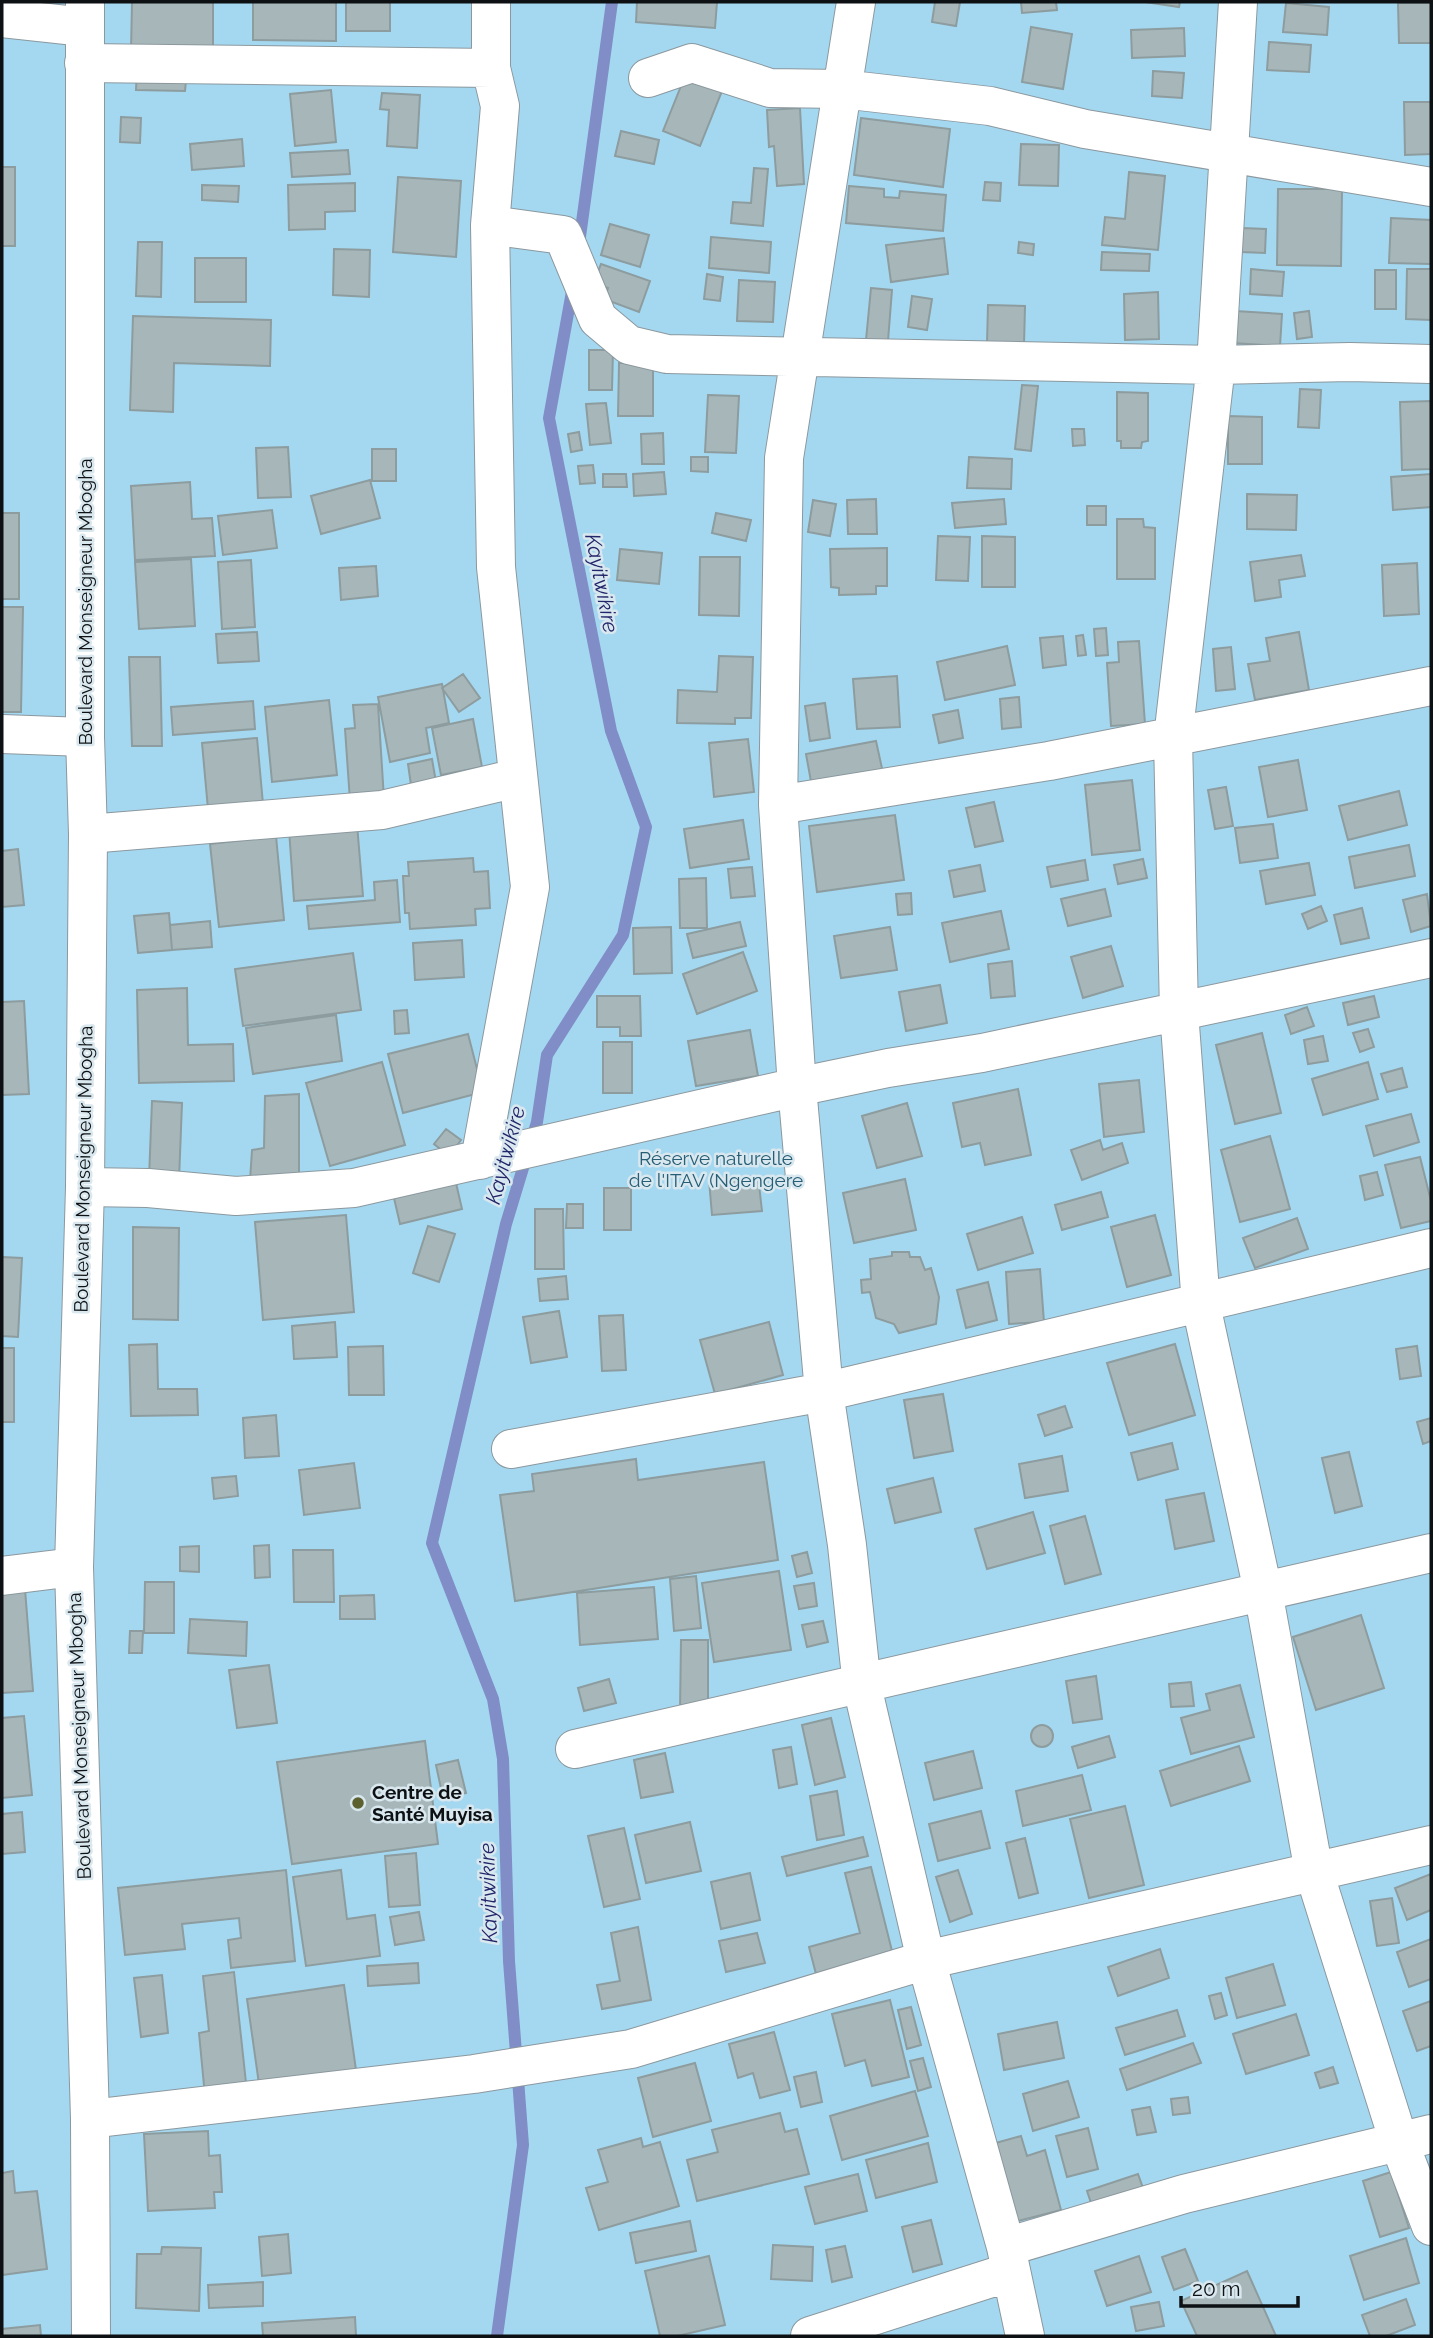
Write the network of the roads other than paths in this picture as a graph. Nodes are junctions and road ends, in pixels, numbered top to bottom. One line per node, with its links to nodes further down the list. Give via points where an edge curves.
1 (491, 2): 6 (street)
2 (856, 2): 8 (street)
3 (1238, 2): 9 (street)
4 (2, 18): 5 (street)
5 (84, 31): 6 (street); 17 (street, Boulevard Monseigneur Mbogha)
6 (491, 68): 11 (street, via 500,106)
7 (648, 78): 8 (street, via 692,63 770,88)
8 (842, 89): 9 (street, via 990,106 1085,129); 12 (street)
9 (1226, 153): 10 (street); 14 (street)
10 (1431, 187)
11 (490, 225): 12 (street, via 563,235 598,319 629,345 667,354); 19 (street, via 496,567)
12 (799, 357): 14 (street); 20 (street, via 784,457)
13 (1431, 364): 14 (street)
14 (1216, 365): 18 (street)
15 (1431, 686): 18 (street)
16 (2, 734): 17 (street)
17 (85, 737): 21 (street, Boulevard Monseigneur Mbogha)
18 (1173, 738): 20 (street); 23 (street)
19 (517, 778): 21 (street, via 382,810); 25 (street, via 530,887)
20 (778, 805): 24 (street)
21 (88, 834): 26 (street, Boulevard Monseigneur Mbogha)
22 (1431, 958): 23 (street)
23 (1179, 1012): 24 (street); 28 (street)
24 (797, 1087): 25 (street); 29 (street)
25 (489, 1159): 26 (street, via 354,1188 236,1196)
26 (85, 1187): 32 (street, Boulevard Monseigneur Mbogha)
27 (1431, 1248): 28 (street)
28 (1201, 1305): 29 (street); 34 (street)
29 (824, 1392): 30 (street); 35 (street)
30 (511, 1449)
31 (1431, 1553): 34 (street)
32 (74, 1567): 33 (street); 40 (street, Boulevard Monseigneur Mbogha)
33 (2, 1576)
34 (1262, 1591): 35 (street); 38 (street)
35 (862, 1686): 36 (street); 39 (street)
36 (575, 1749)
37 (1431, 1845): 38 (street)
38 (1314, 1872): 39 (street); 41 (street)
39 (926, 1960): 40 (street, via 631,2049 474,2074); 43 (street)
40 (90, 2119): 44 (street, Boulevard Monseigneur Mbogha)
41 (1415, 2138): 42 (street); 43 (street, via 1184,2194)
42 (1431, 2226)
43 (1008, 2259): 45 (street); 46 (street)
44 (91, 2336)
45 (810, 2336)
46 (1025, 2336)

